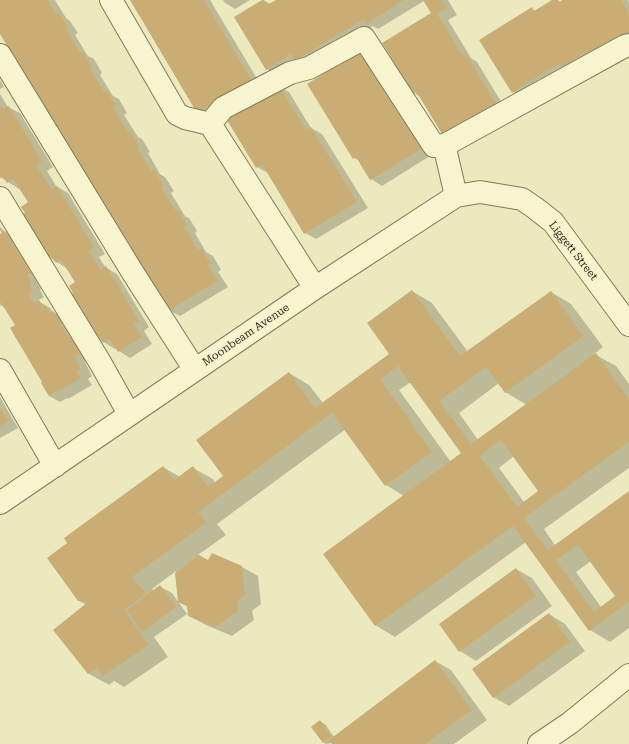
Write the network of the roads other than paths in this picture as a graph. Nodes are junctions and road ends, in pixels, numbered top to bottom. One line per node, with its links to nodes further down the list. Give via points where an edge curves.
1 (111, 0): 4 (street, via 177,114)
2 (629, 44): 5 (street)
3 (0, 54): 12 (street)
4 (210, 124): 5 (street, via 222,108 290,73 309,68 364,38 434,146); 9 (street)
5 (445, 145): 6 (street)
6 (456, 196): 7 (street, Moonbeam Avenue, via 480,192); 9 (street, Moonbeam Avenue)
7 (502, 196): 10 (street, Liggett Street, via 522,199 553,222)
8 (0, 198): 13 (street)
9 (316, 288): 12 (street, Moonbeam Avenue)
10 (629, 325)
11 (0, 370): 14 (street)
12 (195, 370): 13 (street, Moonbeam Avenue)
13 (129, 414): 14 (street, Moonbeam Avenue)
14 (55, 466): 15 (street, Moonbeam Avenue)
15 (0, 503)
16 (629, 675): 17 (street)
17 (539, 744)

